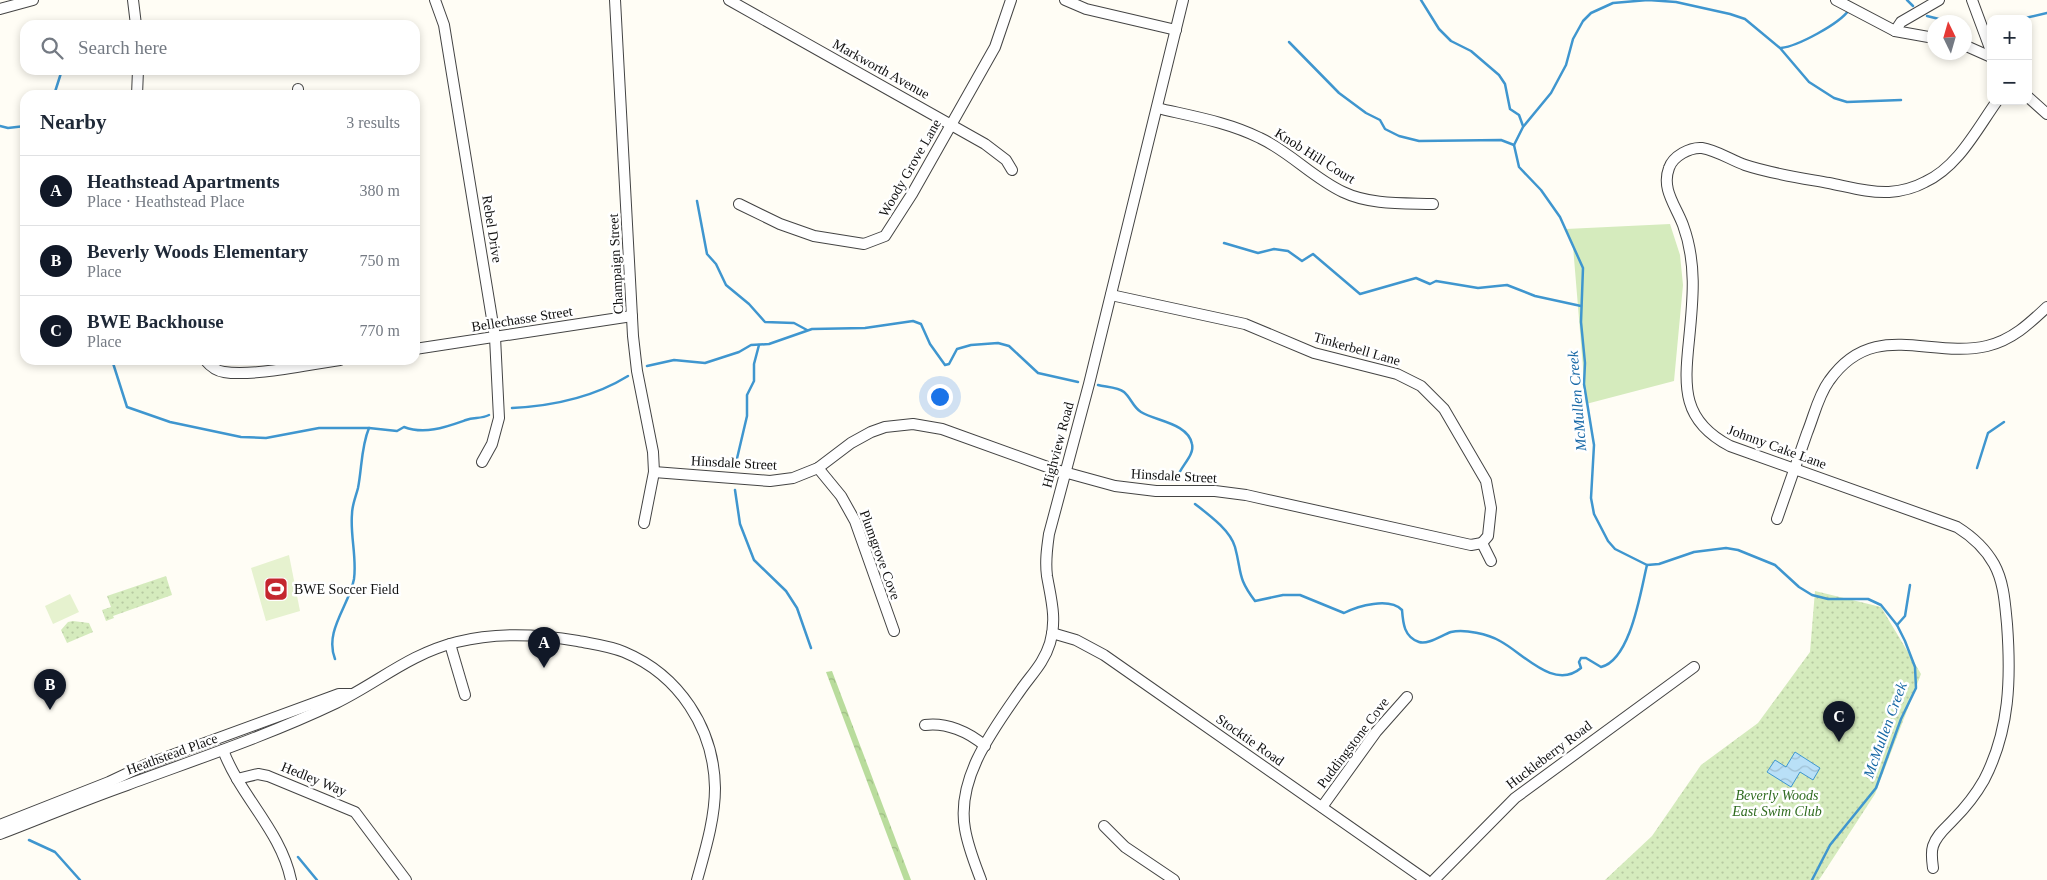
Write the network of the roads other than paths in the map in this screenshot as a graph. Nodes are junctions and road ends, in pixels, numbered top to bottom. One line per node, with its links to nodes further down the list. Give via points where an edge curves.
1 (33, 0): 12 (street)
2 (133, 0): 13 (street)
3 (435, 0): 33 (street, Rebel Drive, via 444,25)
4 (615, 0): 32 (street, Champaign Street)
5 (729, 0): 26 (street, Markworth Avenue)
6 (1011, 0): 26 (street, Woody Grove Lane, via 995,47)
7 (1065, 0): 14 (street, via 1086,9)
8 (1183, 0): 14 (street, Highview Road)
9 (1836, 0): 15 (street)
10 (1939, 0): 15 (street, via 1901,22)
11 (1972, 0): 17 (street)
12 (0, 9)
13 (135, 20)
14 (1176, 30): 24 (street, Highview Road)
15 (1895, 31): 16 (street)
16 (1927, 37)
17 (1987, 39)
18 (1972, 49): 19 (street)
19 (1987, 55)
20 (138, 75): 21 (street)
21 (137, 90)
22 (2032, 101): 25 (street)
23 (1994, 105): 39 (street, Johnny Cake Lane, via 1952,163 1926,182 1906,190 1876,191 1769,172 1701,148 1688,151 1672,162 1666,177 1667,186 1689,244 1694,274 1685,376 1688,401 1699,423 1718,440)
24 (1157, 108): 29 (street, Knob Hill Court, via 1259,137 1289,154 1325,182 1352,196 1383,202); 30 (street, Highview Road)
25 (2047, 114)
26 (951, 125): 27 (street, Markworth Avenue, via 1000,154); 28 (street, Woody Grove Lane, via 891,228 885,236 873,242 864,244 814,236)
27 (1012, 170)
28 (739, 204)
29 (1433, 204)
30 (1111, 295): 41 (street, Highview Road); 44 (street, Tinkerbell Lane, via 1245,324 1314,353 1398,374 1421,386 1444,409 1486,481 1491,508 1488,536)
31 (2047, 307): 39 (street, via 2014,336 1987,346 1957,348 1889,344 1855,356 1838,369 1826,386)
32 (632, 316): 33 (street, Bellechasse Street); 40 (street, Champaign Street, via 637,371)
33 (495, 337): 34 (street, Bellechasse Street); 37 (street, Rebel Drive, via 499,418 492,444)
34 (420, 348)
35 (209, 365): 36 (street, via 227,373)
36 (306, 365)
37 (482, 462)
38 (818, 468): 40 (street, Hinsdale Street, via 778,481); 41 (street, Hinsdale Street, via 871,432 913,424 942,429); 46 (street, Plumgrove Cove, via 855,522)
39 (1795, 468): 42 (street); 61 (street, Johnny Cake Lane, via 1957,527 1986,552 1998,571 2010,659 2005,720 1984,781 1932,848)
40 (654, 472): 43 (street, Champaign Street)
41 (1065, 473): 44 (street, Hinsdale Street, via 1138,490 1215,491 1246,495 1471,545); 47 (street, Highview Road, via 1046,550 1054,612)
42 (1777, 519)
43 (644, 524)
44 (1482, 543): 45 (street)
45 (1491, 561)
46 (894, 631)
47 (1052, 633): 54 (street, Highview Road, via 1036,671); 57 (street, Stocktie Road, via 1076,640 1104,655)
48 (450, 644): 50 (street, Heathstead Place, via 410,659); 51 (street); 64 (street, Heathstead Place, via 503,635 588,643 613,648 640,660 674,686 693,709 701,725 713,769 714,801)
49 (1694, 667): 68 (street, Huckleberry Road, via 1514,798)
50 (351, 694): 55 (street, Heathstead Place); 58 (street, Heathstead Place, via 339,694 145,765)
51 (465, 695)
52 (1407, 697): 57 (street, Puddingstone Cove, via 1376,732)
53 (925, 724): 54 (street, via 941,724 958,730)
54 (985, 746): 65 (street, Highview Road, via 966,786 963,817 968,844)
55 (223, 750): 56 (street); 60 (street, Heathstead Place)
56 (237, 780): 62 (street, via 282,851); 63 (street, Hedley Way, via 258,774 268,776 355,812)
57 (1322, 807): 67 (street, Stocktie Road)
58 (0, 825)
59 (1104, 826): 66 (street, via 1125,847)
60 (0, 834)
61 (1932, 868)
62 (291, 880)
63 (406, 880)
64 (697, 880)
65 (981, 880)
66 (1174, 880)
67 (1426, 880)
68 (1434, 880)

